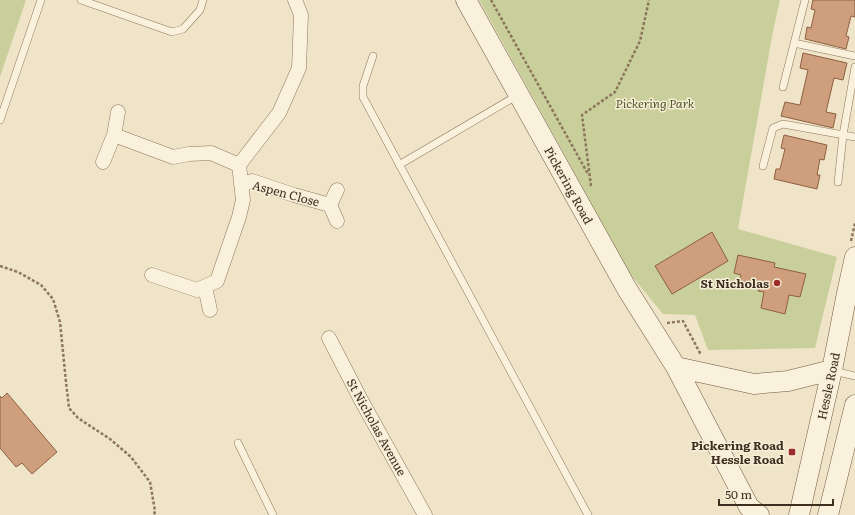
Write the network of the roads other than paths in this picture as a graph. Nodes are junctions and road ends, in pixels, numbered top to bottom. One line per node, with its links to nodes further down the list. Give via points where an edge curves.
1 (41, 0): 14 (lane)
2 (81, 0): 3 (lane, via 172,32 183,29 200,10)
3 (203, 0)
4 (295, 0): 19 (street, via 301,16 299,68 279,113)
5 (466, 0): 12 (street, Pickering Road)
6 (804, 0): 7 (lane)
7 (794, 43): 9 (lane); 11 (lane)
8 (373, 56): 20 (lane, via 362,97)
9 (855, 56)
10 (855, 67): 16 (lane)
11 (783, 87)
12 (519, 95): 20 (lane); 32 (street, Pickering Road, via 627,289)
13 (118, 112): 15 (street)
14 (0, 120)
15 (114, 135): 18 (street); 19 (street, via 173,157 211,153)
16 (843, 135): 17 (lane); 21 (lane, via 783,124 773,128); 22 (lane)
17 (855, 137)
18 (103, 162)
19 (239, 165): 23 (street)
20 (399, 165): 39 (lane)
21 (763, 166)
22 (838, 182)
23 (241, 184): 25 (street, Aspen Close, via 252,181); 29 (street, via 242,206 217,281)
24 (337, 190): 25 (street, Aspen Close)
25 (330, 205): 26 (street, Aspen Close)
26 (337, 221)
27 (852, 252): 33 (street, Hessle Road)
28 (152, 275): 29 (street, via 197,290)
29 (205, 287): 30 (street)
30 (210, 310)
31 (329, 338): 38 (street, St Nicholas Avenue)
32 (676, 367): 33 (street, via 754,384 788,381); 40 (street, Pickering Road, via 749,507)
33 (832, 370): 34 (lane); 41 (street, Hessle Road)
34 (855, 376)
35 (855, 405): 42 (street)
36 (238, 443): 37 (lane)
37 (273, 515)
38 (425, 515)
39 (588, 515)
40 (759, 515)
41 (799, 515)
42 (828, 515)

